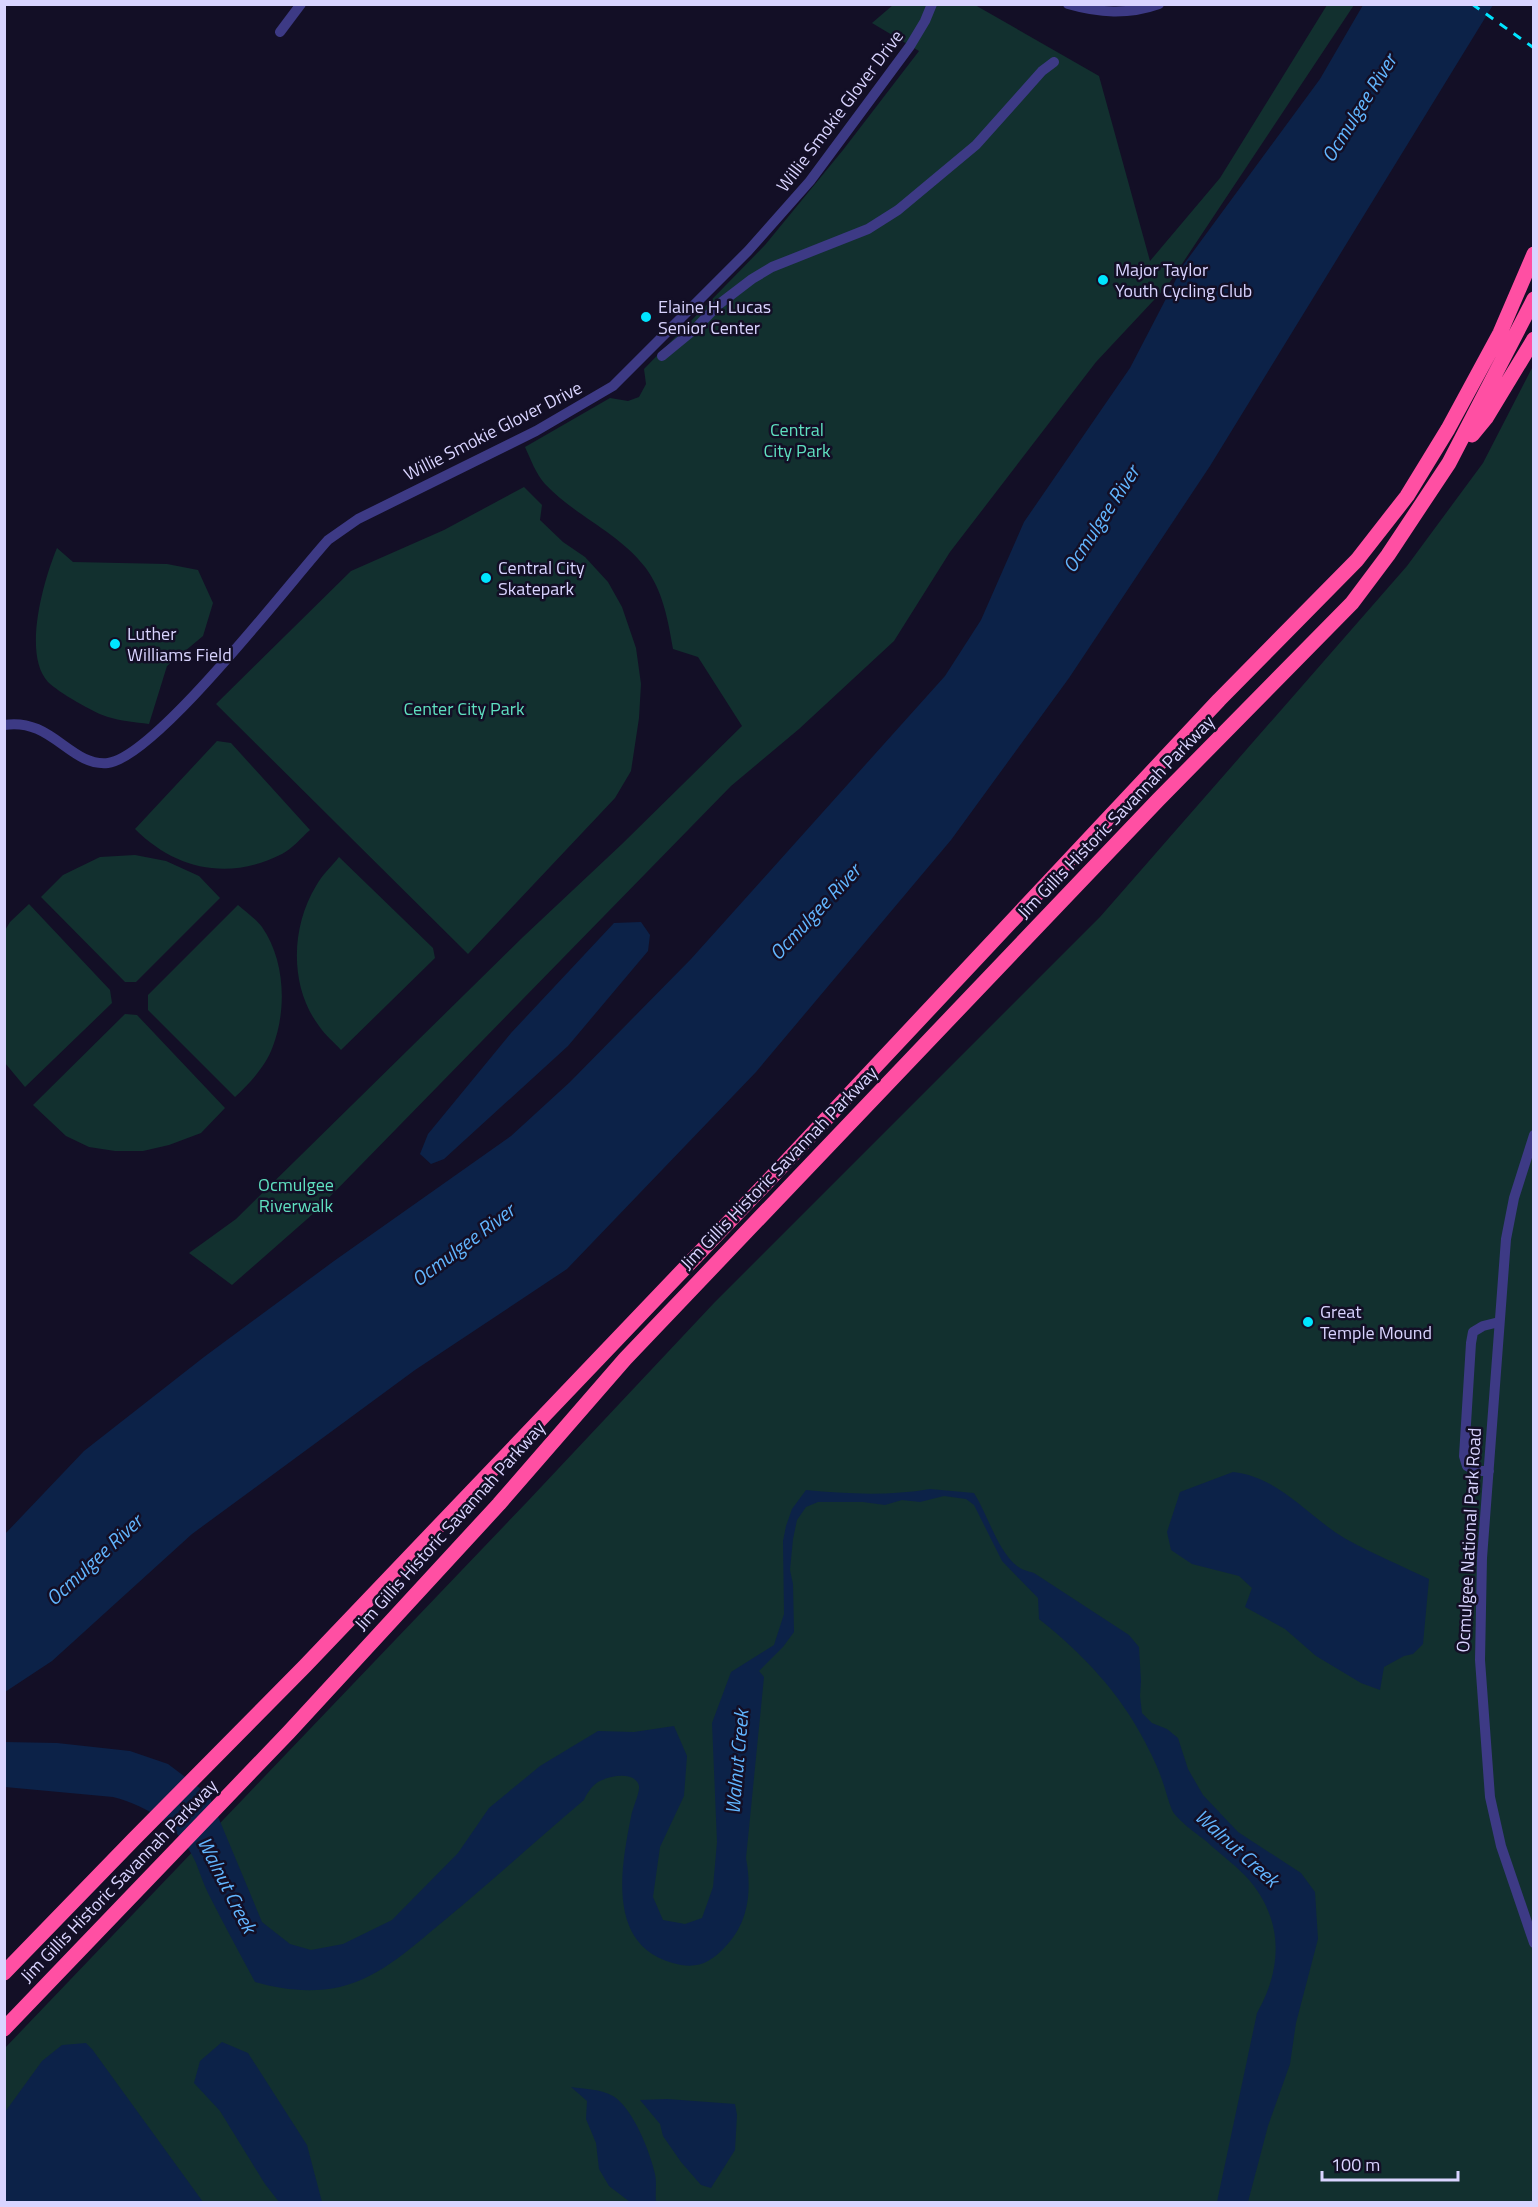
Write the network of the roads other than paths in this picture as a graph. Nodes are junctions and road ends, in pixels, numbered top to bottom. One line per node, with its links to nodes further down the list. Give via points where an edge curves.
1 (302, 4): 5 (street)
2 (932, 4): 12 (street, Willie Smokie Glover Drive, via 910,46 810,181 748,252 613,386 536,431 342,529 328,540 248,636 194,693 148,740 124,758 95,762 43,730 20,724)
3 (1068, 4): 4 (street, via 1093,12 1139,11)
4 (1159, 4)
5 (280, 32)
6 (1054, 62): 10 (street, via 976,145 898,210 868,229 772,267 752,279)
7 (1533, 254): 17 (highway, Jim Gillis Historic Savannah Parkway, via 1500,333 1448,429 1407,496 1357,560 1202,718 305,1666)
8 (1533, 299): 11 (highway, Jim Gillis Historic Savannah Parkway)
9 (1533, 339): 11 (highway, via 1486,418)
10 (662, 356)
11 (1449, 463): 18 (highway, Jim Gillis Historic Savannah Parkway, via 1352,603 1158,800 633,1350 499,1504 289,1732)
12 (4, 725)
13 (1533, 1135): 14 (street, Ocmulgee National Park Road, via 1508,1229)
14 (1499, 1322): 15 (street, Ocmulgee National Park Road); 15 (street, via 1473,1332 1471,1343 1464,1456 1467,1466)
15 (1489, 1471): 16 (street, Ocmulgee National Park Road, via 1479,1660 1486,1762 1501,1846)
16 (1533, 1943)
17 (4, 1973)
18 (4, 2029)

